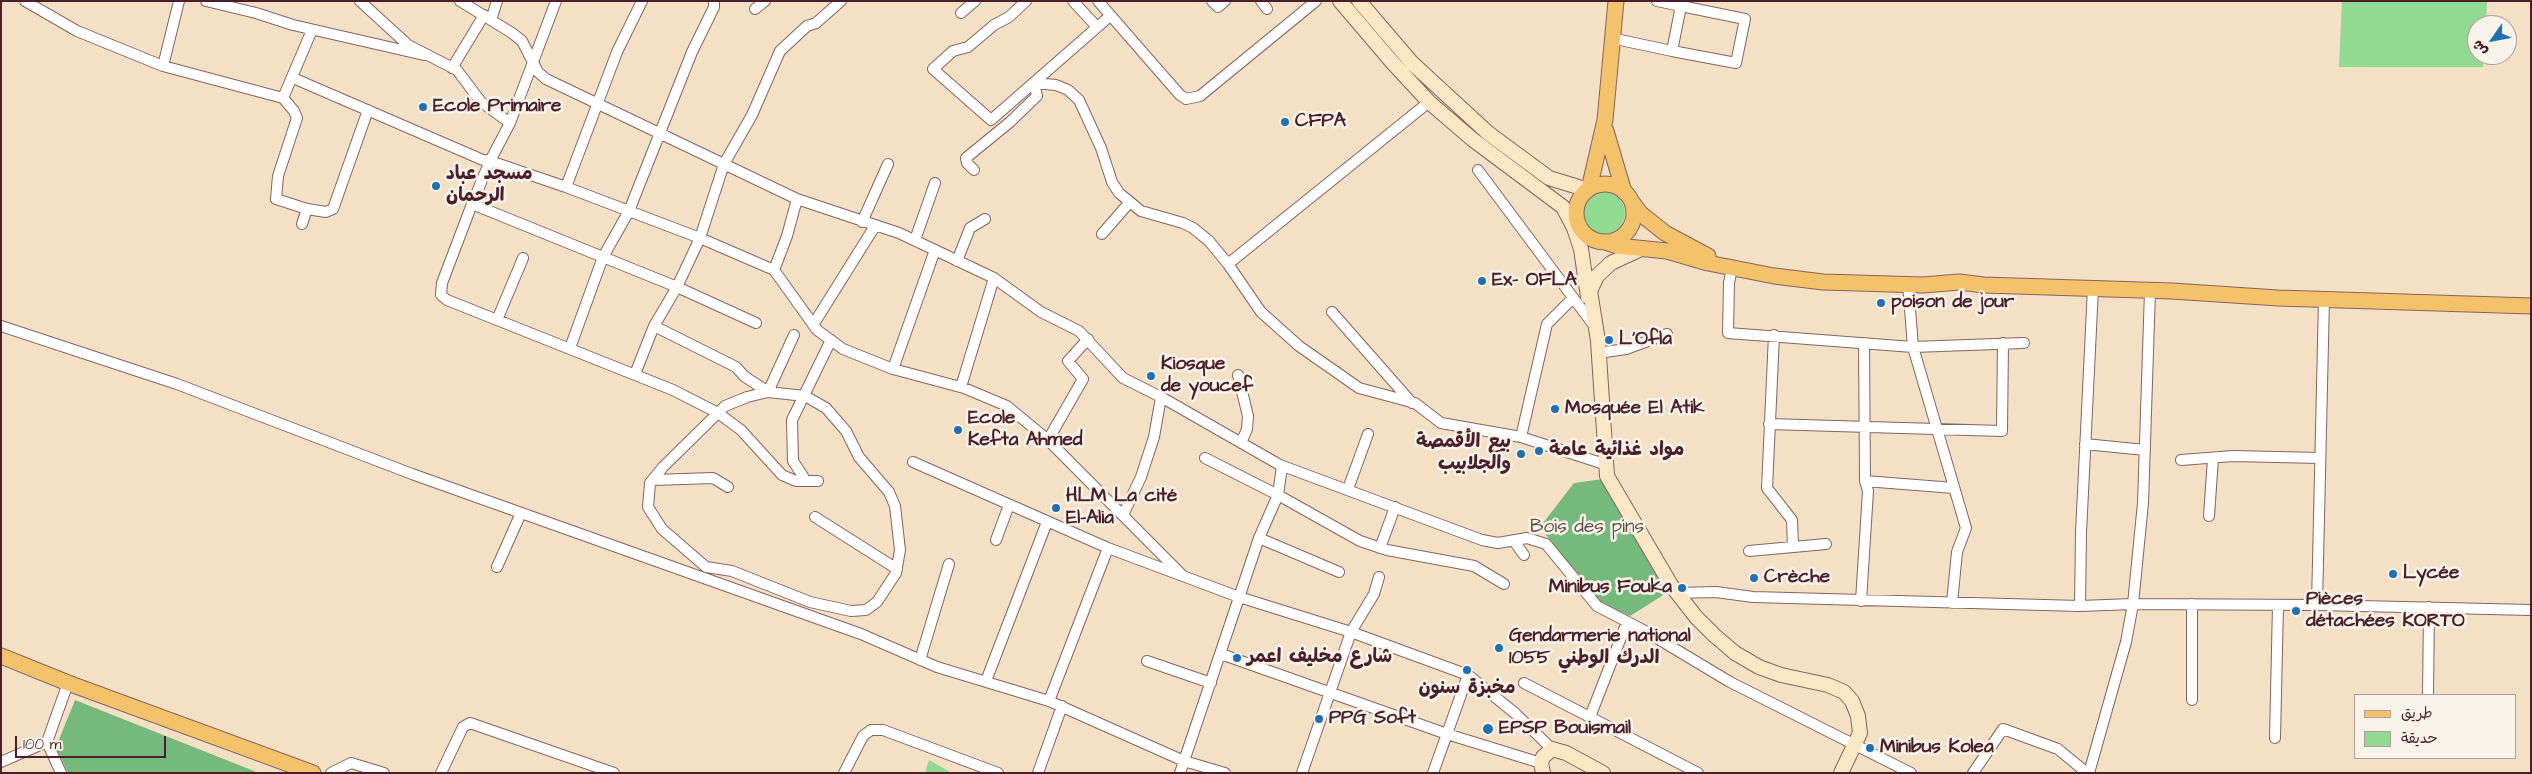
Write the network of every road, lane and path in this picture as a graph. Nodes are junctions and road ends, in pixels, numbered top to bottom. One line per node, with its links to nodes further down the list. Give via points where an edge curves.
1 (25, 1): 35 (street, via 78,31)
2 (178, 1): 35 (street)
3 (206, 1): 29 (street)
4 (360, 1): 33 (street, via 384,26)
5 (460, 1): 27 (street)
6 (497, 1): 27 (street)
7 (556, 1): 32 (street)
8 (642, 1): 41 (street, via 617,52)
9 (714, 1): 45 (street)
10 (765, 1): 24 (street)
11 (841, 1): 47 (street, via 780,51 752,115)
12 (975, 1): 25 (street)
13 (1026, 1): 38 (street, via 968,48 953,51 933,69 992,120)
14 (1073, 1): 28 (street)
15 (1098, 1): 26 (street)
16 (1212, 1): 17 (street, via 1218,7)
17 (1225, 1)
18 (1340, 1): 40 (main road)
19 (1358, 1): 53 (main road, via 1412,63 1488,133 1549,178)
20 (1616, 1): 30 (main road)
21 (1657, 1): 23 (street)
22 (1311, 3): 26 (street, via 1194,99 1180,95)
23 (1681, 6): 31 (street); 31 (street, via 1745,19 1736,64)
24 (755, 9)
25 (961, 13)
26 (1110, 16): 28 (street)
27 (487, 18): 32 (street, via 512,33); 36 (street)
28 (1097, 27): 38 (street)
29 (312, 30): 33 (street); 37 (street)
30 (1611, 38): 31 (street); 43 (main road)
31 (1672, 50)
32 (532, 53): 34 (street)
33 (424, 55): 36 (street)
34 (533, 64): 41 (street, via 546,79); 44 (street)
35 (163, 66): 39 (street)
36 (452, 68): 44 (street, via 465,78 490,111)
37 (293, 78): 39 (street); 42 (street)
38 (1034, 83): 49 (street, via 1037,96 966,158); 56 (street, via 1056,85 1079,100 1112,182)
39 (283, 98): 59 (street, via 297,118 278,176 276,199)
40 (1429, 102): 58 (main road, via 1472,139); 77 (street)
41 (599, 103): 45 (street); 52 (street)
42 (368, 110): 46 (street); 59 (street, via 333,209 326,212)
43 (1605, 120): 53 (main road); 54 (main road, via 1608,142)
44 (510, 123): 46 (street)
45 (660, 134): 47 (street); 60 (street)
46 (490, 161): 52 (street); 57 (street)
47 (724, 164): 55 (street); 67 (street)
48 (888, 164): 62 (street)
49 (974, 170)
50 (1478, 170): 85 (street)
51 (935, 183): 68 (street)
52 (566, 187): 60 (street)
53 (1589, 190): 54 (main road, via 1610,185); 65 (main road, via 1582,196 1576,210)
54 (1627, 196): 69 (main road, via 1633,208 1632,224); 78 (main road, via 1641,214 1673,238)
55 (797, 198): 62 (street); 79 (street)
56 (1128, 203): 66 (street); 77 (street, via 1141,211 1183,222 1193,228)
57 (472, 204): 74 (street); 90 (street, via 442,283 441,295)
58 (1563, 207): 65 (main road); 71 (main road)
59 (307, 209): 63 (street)
60 (629, 211): 67 (street); 74 (street)
61 (985, 219): 75 (street, via 970,228)
62 (862, 222): 64 (street)
63 (302, 224)
64 (875, 226): 68 (street); 92 (street)
65 (1579, 226): 69 (main road, via 1590,238); 71 (main road)
66 (1102, 234)
67 (700, 238): 79 (street); 82 (street)
68 (914, 240): 72 (street)
69 (1615, 242): 70 (main road); 76 (main road)
70 (1643, 248): 76 (main road); 78 (main road)
71 (1581, 249): 89 (main road)
72 (935, 250): 75 (street); 107 (street)
73 (522, 258): 90 (street)
74 (603, 258): 82 (street); 105 (street)
75 (957, 260): 80 (street)
76 (1610, 263): 89 (main road, via 1597,276 1592,287)
77 (1228, 264): 114 (street, via 1261,312 1299,346 1359,388)
78 (1731, 267): 81 (main road, via 1823,282); 98 (street, via 1728,333)
79 (774, 270): 92 (street)
80 (994, 278): 99 (street, via 1041,312); 110 (street)
81 (1908, 284): 83 (main road, via 1959,282); 104 (street)
82 (677, 287): 91 (street); 94 (street)
83 (2092, 288): 84 (main road); 123 (street)
84 (2150, 290): 86 (main road); 124 (street)
85 (1573, 298): 95 (street); 120 (street, via 1547,324)
86 (2324, 299): 87 (main road); 127 (street)
87 (2531, 306)
88 (1332, 312): 114 (street)
89 (1592, 312): 95 (main road)
90 (498, 320): 105 (street)
91 (756, 323)
92 (813, 325): 100 (street)
93 (1, 326): 142 (street, via 177,384)
94 (654, 326): 108 (street); 111 (street, via 736,367)
95 (1596, 328): 106 (main road)
96 (1667, 334): 106 (street, via 1626,348)
97 (794, 335): 111 (street)
98 (1774, 335): 101 (street); 116 (street)
99 (1088, 339): 113 (street, via 1116,372); 121 (street, via 1068,361 1083,379)
100 (831, 340): 107 (street, via 843,349); 112 (street)
101 (1864, 343): 104 (street); 117 (street)
102 (2003, 343): 103 (street); 104 (street); 118 (street, via 2002,431)
103 (2024, 343)
104 (1913, 347): 118 (street)
105 (570, 348): 108 (street)
106 (1598, 353): 130 (main road)
107 (893, 368): 110 (street)
108 (634, 374): 115 (street)
109 (1238, 375): 122 (street, via 1248,416)
110 (961, 387): 121 (street, via 1007,406)
111 (768, 392): 112 (street); 115 (street, via 725,406)
112 (805, 396): 133 (street, via 792,420 793,460); 158 (street, via 826,408 846,431 859,457 889,492 899,528 900,550)
113 (1161, 397): 122 (street); 143 (street, via 1154,437)
114 (1412, 402): 120 (street, via 1441,423)
115 (718, 413): 132 (street); 133 (street, via 741,430 782,475)
116 (1769, 424): 117 (street); 151 (street, via 1768,488 1792,520)
117 (1864, 427): 118 (street); 135 (street)
118 (1937, 429): 137 (street)
119 (1368, 434): 138 (street)
120 (1522, 437): 130 (street)
121 (1048, 440): 143 (street)
122 (1241, 443): 131 (street)
123 (2085, 444): 124 (street); 173 (street)
124 (2145, 450): 169 (street)
125 (1205, 458): 139 (street)
126 (2213, 458): 127 (street); 128 (street); 144 (street)
127 (2320, 458): 172 (street)
128 (2182, 460)
129 (913, 462): 140 (street)
130 (1604, 464): 165 (main road, via 1609,481)
131 (1282, 466): 138 (street); 139 (street)
132 (653, 480): 136 (street, via 713,478); 161 (street, via 648,493 648,507 662,529 706,568 732,571)
133 (806, 481): 134 (street)
134 (818, 481)
135 (1864, 481): 137 (street); 167 (street, via 1868,491)
136 (728, 487)
137 (1954, 488): 168 (street, via 1966,528 1957,552)
138 (1348, 489): 141 (street)
139 (1278, 495): 147 (street); 153 (street, via 1360,541)
140 (1009, 505): 146 (street); 148 (street)
141 (1395, 507): 149 (street, via 1482,540); 153 (street)
142 (521, 513): 157 (street); 164 (street)
143 (1123, 515): 160 (street)
144 (2209, 516)
145 (816, 517): 158 (street)
146 (1047, 522): 152 (street); 183 (street)
147 (1259, 538): 159 (street); 166 (street)
148 (996, 540)
149 (1514, 541): 155 (street); 176 (street, via 1527,538 1546,544 1594,605)
150 (1826, 544): 151 (street)
151 (1793, 546): 154 (street)
152 (1108, 548): 160 (street); 190 (street)
153 (1380, 548): 163 (street, via 1474,566)
154 (1749, 552)
155 (1524, 555)
156 (949, 564): 180 (street)
157 (497, 567)
158 (896, 569): 161 (street, via 888,588 877,602 866,610 851,611 810,602)
159 (1339, 572)
160 (1182, 575): 166 (street)
161 (743, 576): 164 (street)
162 (1380, 577): 177 (street, via 1374,594)
163 (1504, 584)
164 (738, 590): 180 (street, via 861,634)
165 (1676, 593): 167 (street, via 1716,592 1753,597); 196 (main road, via 1723,644 1755,664 1781,675 1828,685 1844,692 1858,716 1860,733)
166 (1239, 597): 177 (street); 178 (street)
167 (1861, 601): 168 (street)
168 (1952, 603): 173 (street)
169 (2133, 604): 170 (street); 173 (street); 219 (street, via 2126,642)
170 (2192, 604): 171 (street); 189 (street)
171 (2278, 605): 172 (street); 194 (street)
172 (2317, 605): 174 (street)
173 (2080, 606)
174 (2429, 608): 175 (street); 188 (street)
175 (2531, 610)
176 (1627, 622): 192 (street); 196 (street, via 1730,682)
177 (1350, 632): 182 (street); 187 (street)
178 (1221, 654): 185 (street); 187 (street)
179 (1, 656): 184 (main road)
180 (920, 660): 183 (street)
181 (1147, 661): 185 (street)
182 (1468, 675): 193 (street); 197 (street)
183 (986, 681): 190 (street)
184 (68, 683): 195 (street); 202 (main road)
185 (1211, 683): 198 (street)
186 (1524, 683): 192 (street)
187 (1330, 691): 193 (street); 212 (street)
188 (2428, 694)
189 (2192, 700)
190 (1049, 701): 191 (street)
191 (1062, 706): 198 (street); 209 (street)
192 (1590, 717): 215 (street)
193 (1447, 734): 200 (street); 213 (street)
194 (2275, 738)
195 (47, 742): 199 (street); 201 (street)
196 (1857, 744): 216 (main road); 217 (street)
197 (1552, 749): 200 (main road, via 1546,752); 214 (main road, via 1566,752)
198 (1184, 761): 210 (street); 211 (street)
199 (1, 762)
200 (1542, 768)
201 (61, 773)
202 (313, 773)
203 (331, 773): 204 (street, via 351,763)
204 (384, 773)
205 (441, 773): 206 (street, via 463,727 470,723)
206 (614, 773)
207 (844, 773): 208 (street, via 863,736 871,730 883,730)
208 (998, 773)
209 (1038, 773)
210 (1180, 773)
211 (1225, 773)
212 (1302, 773)
213 (1433, 773)
214 (1603, 773)
215 (1698, 773)
216 (1841, 773)
217 (1911, 773)
218 (1973, 773): 219 (street, via 2003,729 2058,748)
219 (2088, 773)

